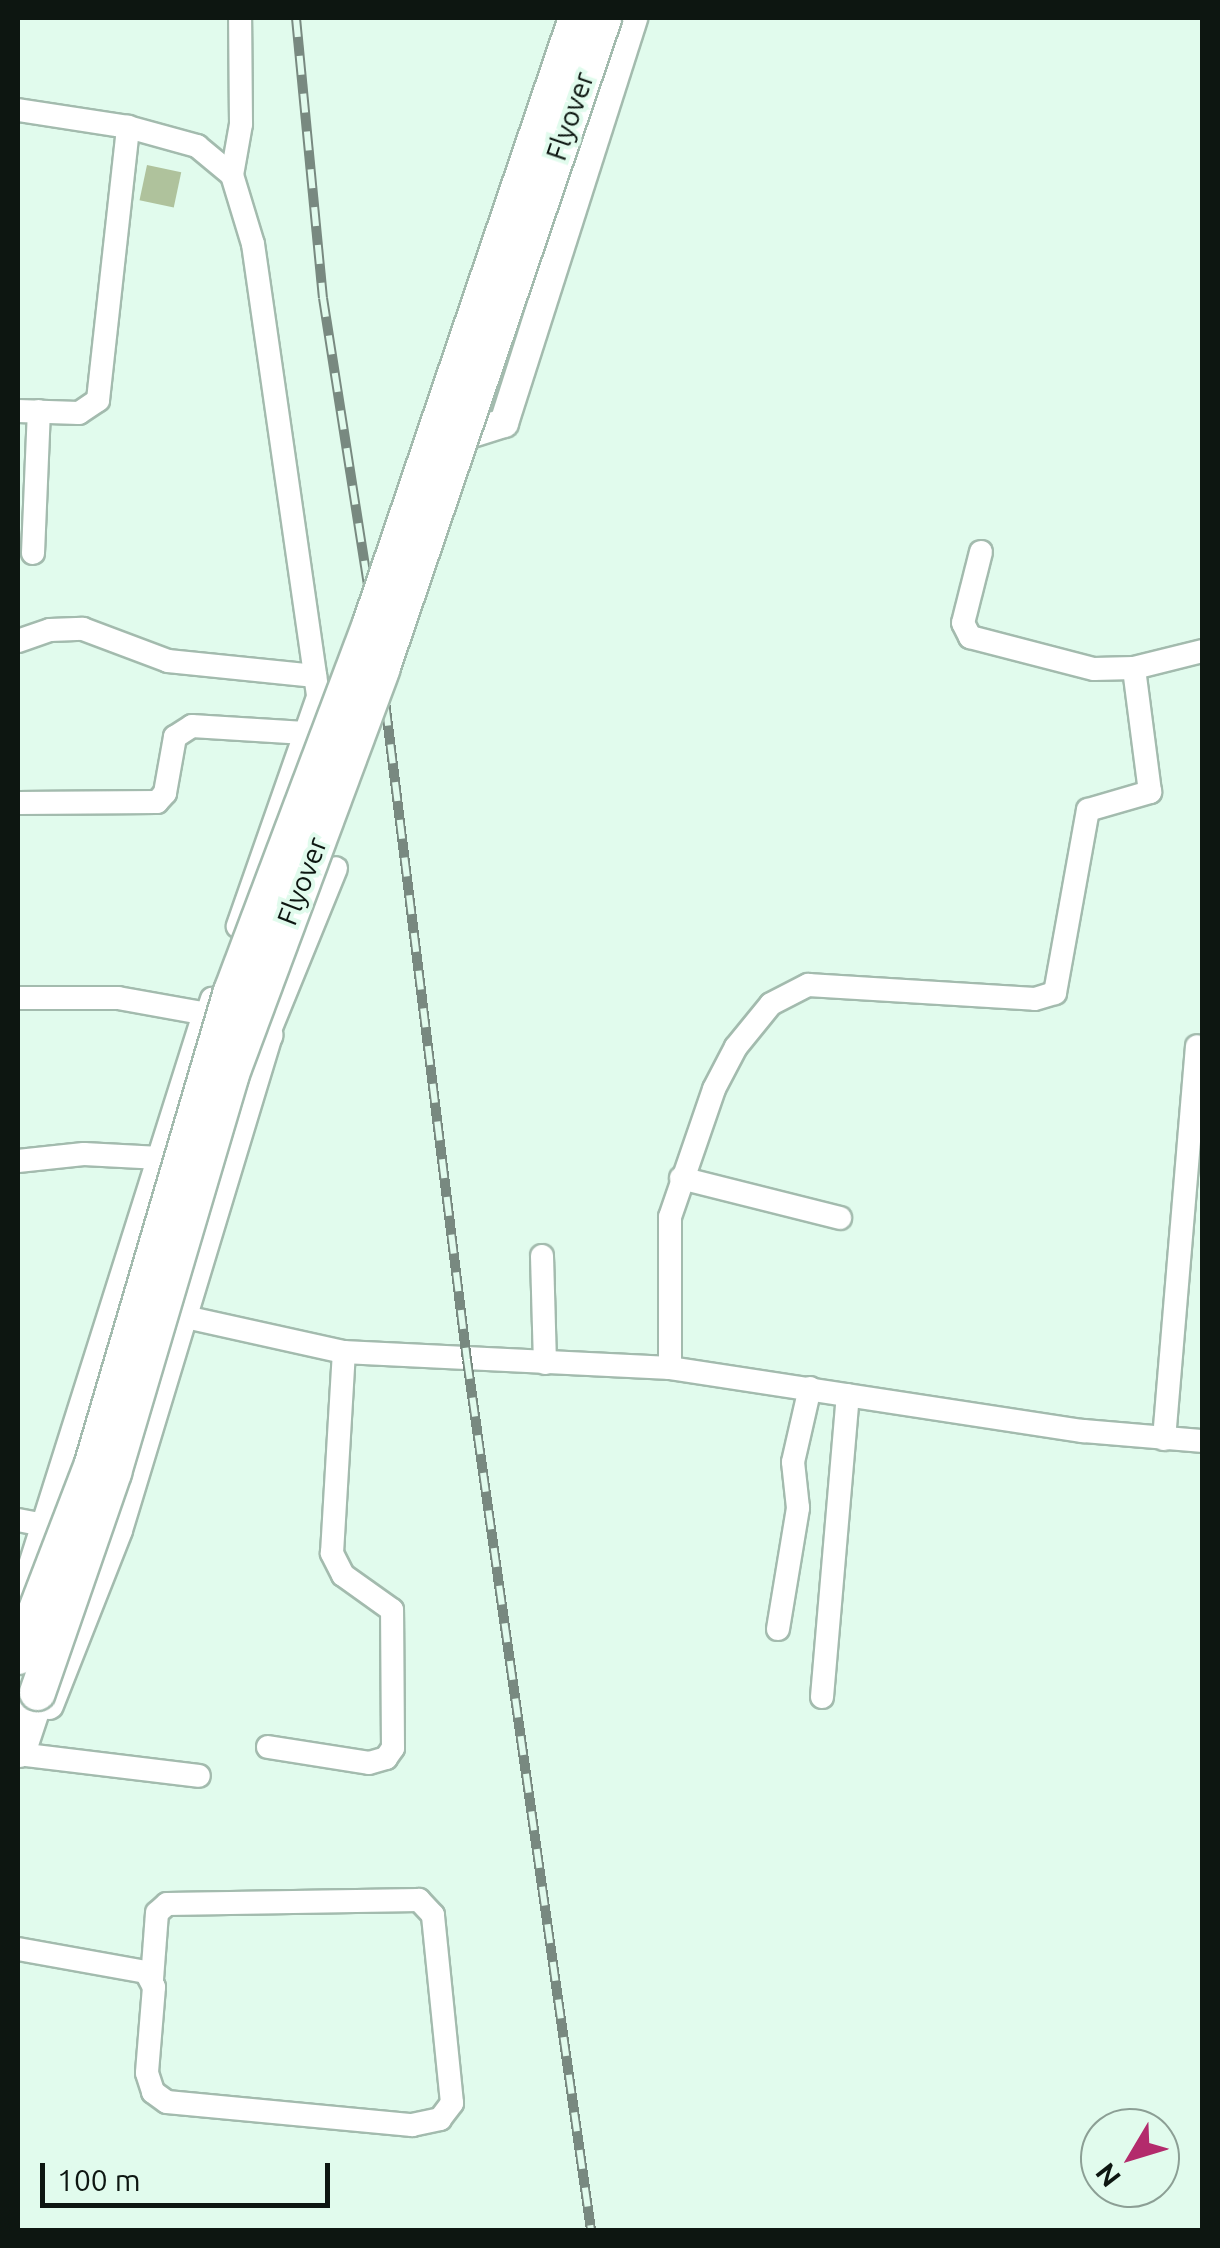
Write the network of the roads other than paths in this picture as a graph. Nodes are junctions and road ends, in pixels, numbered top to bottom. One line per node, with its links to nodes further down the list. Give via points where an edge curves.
1 (240, 18): 8 (street, via 241,124)
2 (559, 18): 5 (street, via 415,451 504,424)
3 (576, 18): 40 (highway, Flyover, bridge, via 370,623 231,991 92,1463)
4 (603, 18): 43 (highway, Flyover, bridge, via 380,669 230,1076 113,1472)
5 (633, 18)
6 (18, 110): 7 (street)
7 (128, 127): 8 (street, via 197,146); 9 (street, via 98,400 80,413)
8 (232, 175): 15 (street, via 253,244)
9 (28, 411): 11 (street)
10 (981, 552): 14 (street, via 962,623 970,637 1094,669)
11 (34, 553)
12 (18, 641): 15 (street, via 50,630 83,629 168,661)
13 (1202, 651): 14 (street)
14 (1134, 668): 25 (street, via 1150,792 1088,810 1059,990 1036,999 829,984 790,992 755,1019 736,1048)
15 (315, 676): 16 (street, via 318,697)
16 (306, 733): 17 (street, via 192,726 175,737 165,793 157,802); 20 (street)
17 (18, 803)
18 (336, 868): 21 (street)
19 (18, 998): 20 (street, via 118,998)
20 (207, 1014): 21 (street); 23 (street)
21 (268, 1035): 28 (street)
22 (1197, 1046): 34 (street)
23 (160, 1158): 24 (street, via 84,1154); 37 (street)
24 (18, 1161)
25 (681, 1178): 26 (street); 31 (street, via 670,1218)
26 (840, 1218)
27 (542, 1256): 30 (street)
28 (180, 1316): 29 (street); 43 (street, via 118,1530 50,1702)
29 (344, 1352): 30 (street); 42 (street, via 332,1553 343,1574 392,1610 393,1748 369,1763)
30 (545, 1363): 31 (street)
31 (670, 1368): 32 (street)
32 (810, 1388): 33 (street); 39 (street, via 793,1462 798,1508)
33 (848, 1395): 34 (street); 41 (street)
34 (1164, 1439): 35 (street)
35 (1202, 1440)
36 (18, 1520): 37 (street)
37 (48, 1526): 38 (street)
38 (18, 1612)
39 (778, 1629)
40 (18, 1656)
41 (822, 1698)
42 (268, 1747)
43 (18, 1752): 44 (street)
44 (199, 1776)
45 (18, 1949): 46 (street, via 140,1968)
46 (152, 1980): 46 (street, via 157,1913 167,1904 419,1900 433,1915 452,2103 440,2119 412,2125 160,2099 146,2073)

